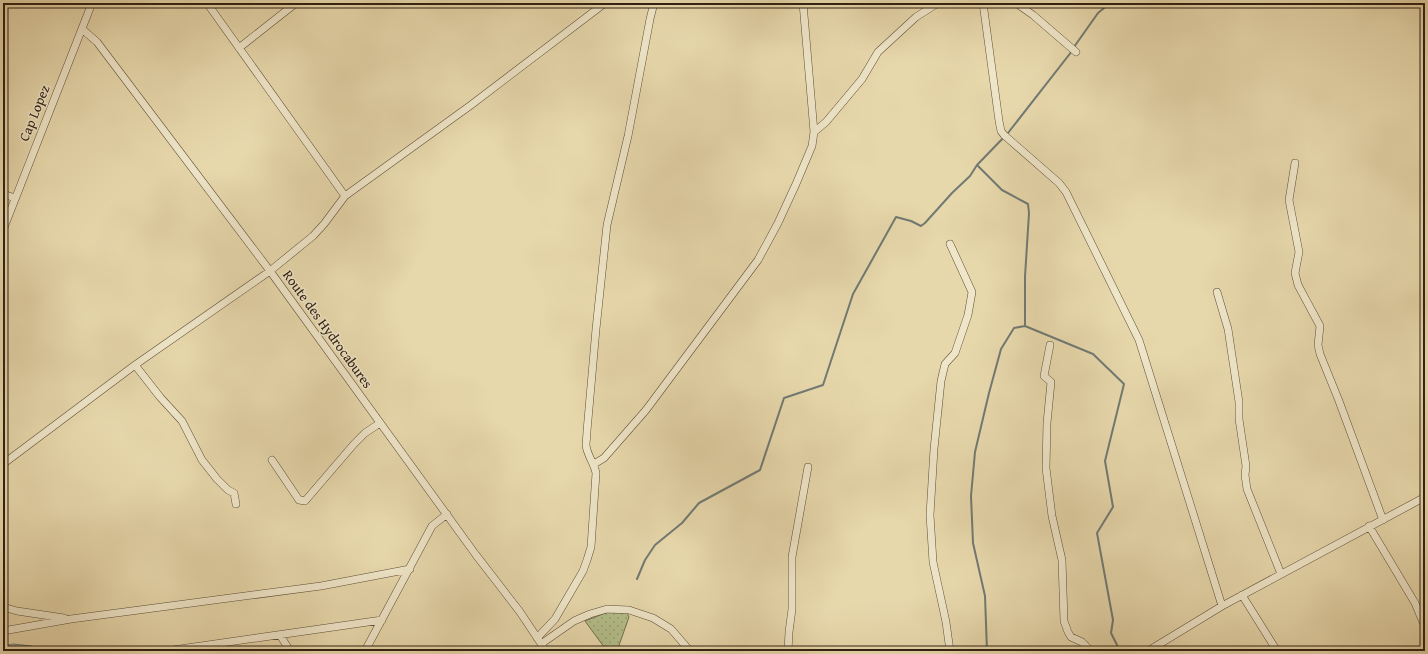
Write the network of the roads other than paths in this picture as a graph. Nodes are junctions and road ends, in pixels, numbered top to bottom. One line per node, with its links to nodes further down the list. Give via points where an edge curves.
1 (92, 3): 10 (street, Cap Lopez)
2 (207, 3): 11 (street)
3 (605, 3): 16 (street, via 472,105)
4 (654, 3): 27 (street, via 628,136 607,225 586,445)
5 (803, 3): 13 (street)
6 (938, 3): 13 (street, via 916,17 878,52 862,79 826,122)
7 (983, 3): 37 (street, via 1001,131 1066,192 1139,340)
8 (1016, 3): 12 (street)
9 (292, 4): 11 (street)
10 (82, 29): 17 (street, Cap Lopez); 20 (street, Route des Hydrocabures, via 97,42)
11 (239, 48): 16 (street)
12 (1074, 50)
13 (814, 132): 27 (street, via 812,146 796,184 758,260 646,410 604,458)
14 (1295, 163): 32 (street, via 1289,200 1299,252 1295,273 1298,285 1320,326 1320,354)
15 (4, 194): 17 (street)
16 (345, 196): 20 (street, via 313,236)
17 (15, 198): 18 (street, Cap Lopez)
18 (3, 230)
19 (950, 244): 53 (street, via 972,292 968,315 955,353 945,364 934,449 930,515 933,562)
20 (270, 271): 23 (street); 24 (street, Route des Hydrocabures)
21 (1217, 292): 35 (street, via 1228,329 1248,489)
22 (1050, 345): 54 (street, via 1044,376 1051,382 1046,468 1052,516 1062,560 1064,620 1071,636)
23 (135, 365): 26 (street); 30 (street, via 182,421 202,460 217,479 234,493)
24 (380, 423): 25 (street, via 354,444 305,501 299,500); 31 (street, Route des Hydrocabures)
25 (272, 460)
26 (3, 464)
27 (594, 464): 44 (street, via 596,473 591,546 587,560 583,571)
28 (808, 467): 52 (street, via 792,557 792,609)
29 (1425, 497): 32 (street)
30 (236, 504)
31 (447, 514): 34 (street, via 432,526); 44 (street, Route des Hydrocabures)
32 (1383, 520): 33 (street)
33 (1369, 526): 35 (street); 41 (street, via 1415,603)
34 (410, 569): 39 (street, via 321,586); 40 (street)
35 (1281, 574): 36 (street)
36 (1242, 595): 37 (street); 56 (street)
37 (1222, 606): 55 (street)
38 (3, 607): 39 (street)
39 (71, 619): 42 (street)
40 (382, 620): 43 (street); 49 (street)
41 (1425, 627)
42 (3, 631)
43 (280, 635): 45 (street); 48 (street)
44 (539, 641): 50 (street, Route des Hydrocabures); 51 (street, via 574,620 590,614 607,609 628,610 653,618 671,629)
45 (218, 644): 46 (street); 47 (street)
46 (166, 651)
47 (223, 651)
48 (290, 651)
49 (365, 651)
50 (546, 651)
51 (690, 651)
52 (788, 651)
53 (950, 651)
54 (1091, 651)
55 (1148, 651)
56 (1277, 651)

